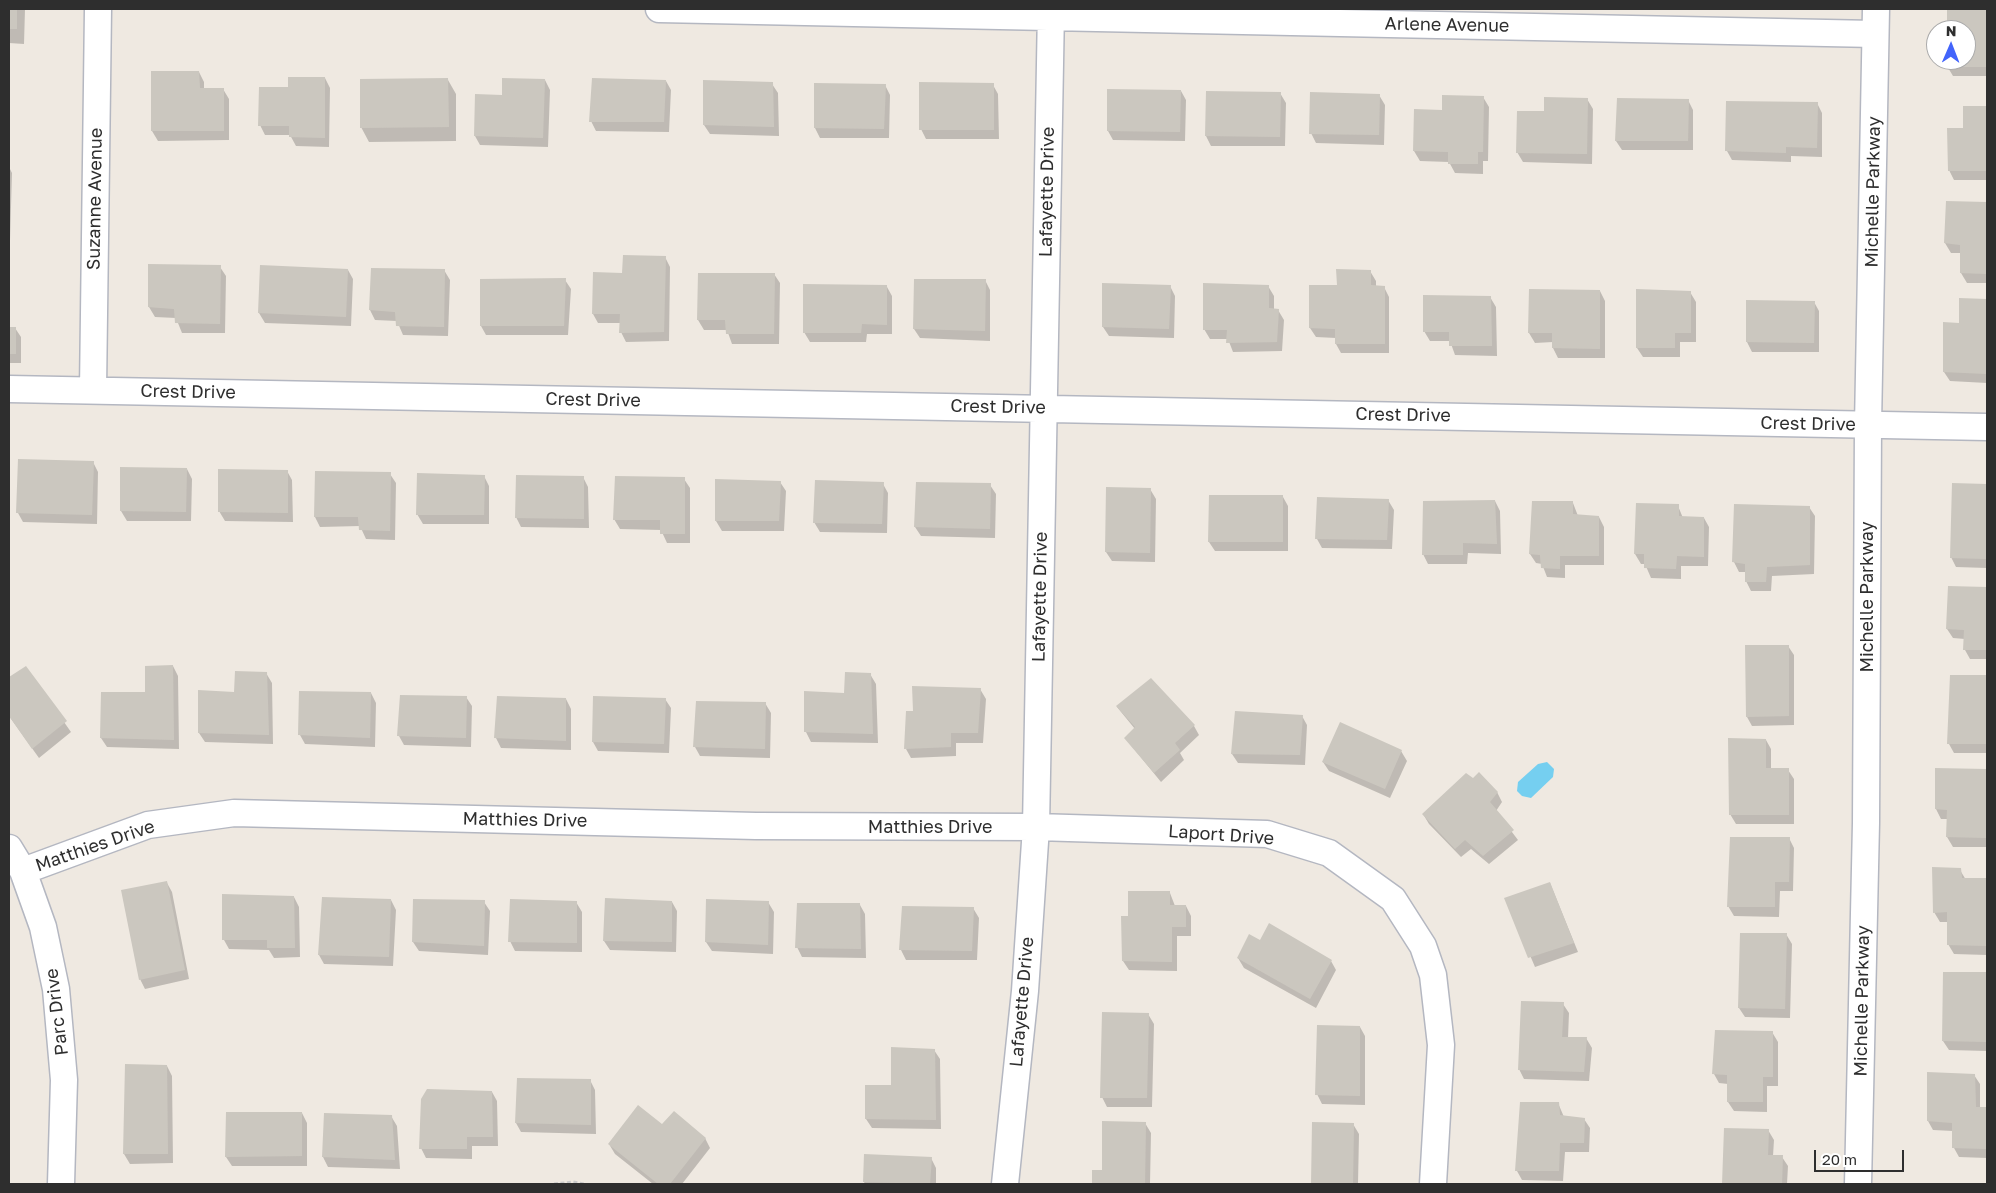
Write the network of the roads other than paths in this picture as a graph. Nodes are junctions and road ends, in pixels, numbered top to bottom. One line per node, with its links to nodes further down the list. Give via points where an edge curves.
1 (98, 9): 6 (street, Suzanne Avenue)
2 (659, 9): 3 (street, Arlene Avenue)
3 (1051, 12): 4 (street, Arlene Avenue); 7 (street, Lafayette Drive)
4 (1876, 21): 8 (street, Michelle Parkway)
5 (9, 389): 6 (street, Crest Drive)
6 (93, 390): 7 (street, Crest Drive)
7 (1043, 408): 8 (street, Crest Drive); 10 (street, Lafayette Drive)
8 (1868, 425): 9 (street, Crest Drive); 16 (street, Michelle Parkway)
9 (1987, 427)
10 (1036, 827): 12 (street, Matthies Drive, via 756,826 234,813 148,825); 14 (street, Lafayette Drive, via 1025,991); 15 (street, Laport Drive, via 1267,834 1329,853 1393,899 1423,946 1433,975 1441,1045)
11 (9, 848): 12 (street, Parc Drive)
12 (23, 871): 13 (street, Parc Drive, via 44,926 56,990 64,1080)
13 (61, 1184)
14 (1005, 1184)
15 (1433, 1184)
16 (1858, 1184)

